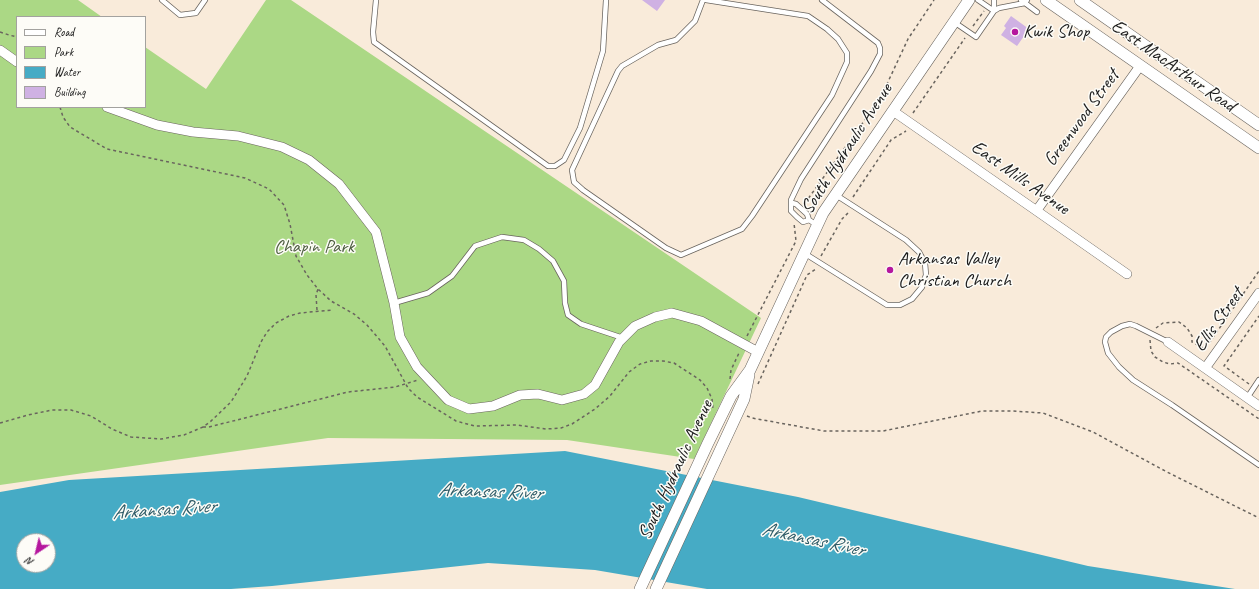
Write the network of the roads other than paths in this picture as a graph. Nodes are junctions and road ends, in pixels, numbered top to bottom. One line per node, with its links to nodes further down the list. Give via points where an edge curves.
1 (162, 0): 2 (lane, via 180,14 196,13)
2 (205, 0)
3 (376, 0): 4 (lane, via 374,42 548,166 555,166 564,160 580,128 603,51)
4 (606, 0)
5 (705, 0): 5 (lane, via 695,21 676,40 658,45 622,66 618,71 572,170 574,182 583,190 666,248 681,255 742,229 832,95 847,62 847,53 838,40 808,16)
6 (969, 0): 15 (street, South Hydraulic Avenue)
7 (978, 0): 13 (lane)
8 (994, 0): 13 (lane)
9 (1046, 0): 18 (street, East MacArthur Road)
10 (1081, 0): 21 (street, East MacArthur Road)
11 (824, 1): 24 (lane, via 878,43 880,54 871,72 801,179)
12 (1024, 1): 13 (lane); 14 (lane)
13 (994, 11): 15 (lane, via 976,37)
14 (1037, 12)
15 (954, 22): 20 (street, South Hydraulic Avenue)
16 (0, 50): 17 (street)
17 (16, 61)
18 (1140, 66): 22 (street, East MacArthur Road); 25 (street, Greenwood Street)
19 (110, 108): 30 (street, via 157,125 193,132 238,136 282,147 309,160 338,184 376,232)
20 (893, 111): 23 (street, South Hydraulic Avenue); 25 (street, East Mills Avenue)
21 (1259, 125)
22 (1259, 148)
23 (835, 195): 26 (street, South Hydraulic Avenue, via 823,213); 27 (lane, via 906,240 919,252 925,263 926,275 922,287 912,299 900,305 887,305)
24 (792, 203): 26 (lane); 26 (lane, via 791,211 797,217 803,222)
25 (1037, 210): 28 (street, East Mills Avenue)
26 (813, 222): 27 (street, South Hydraulic Avenue)
27 (804, 253): 33 (street, South Hydraulic Avenue)
28 (1126, 274)
29 (1259, 293): 34 (street, Ellis Street)
30 (394, 303): 31 (lane, via 428,294 452,276 476,246 502,237 524,240 553,261 564,281 568,315 581,324); 31 (street, via 400,337 417,367 448,400 469,409 493,406 520,395 538,394 562,400 584,394 595,385)
31 (623, 338): 33 (street, via 635,326 672,313 701,321)
32 (1168, 342): 34 (street); 39 (lane, via 1130,324 1111,332 1105,342 1108,353 1119,368 1133,380)
33 (758, 352): 35 (street, South Hydraulic Avenue)
34 (1206, 367): 37 (street)
35 (750, 370): 40 (street, South Hydraulic Avenue, via 731,396); 41 (street, South Hydraulic Avenue, via 744,399)
36 (1259, 380): 37 (lane)
37 (1247, 398): 38 (street)
38 (1259, 406)
39 (1259, 465)
40 (640, 589)
41 (656, 589)

